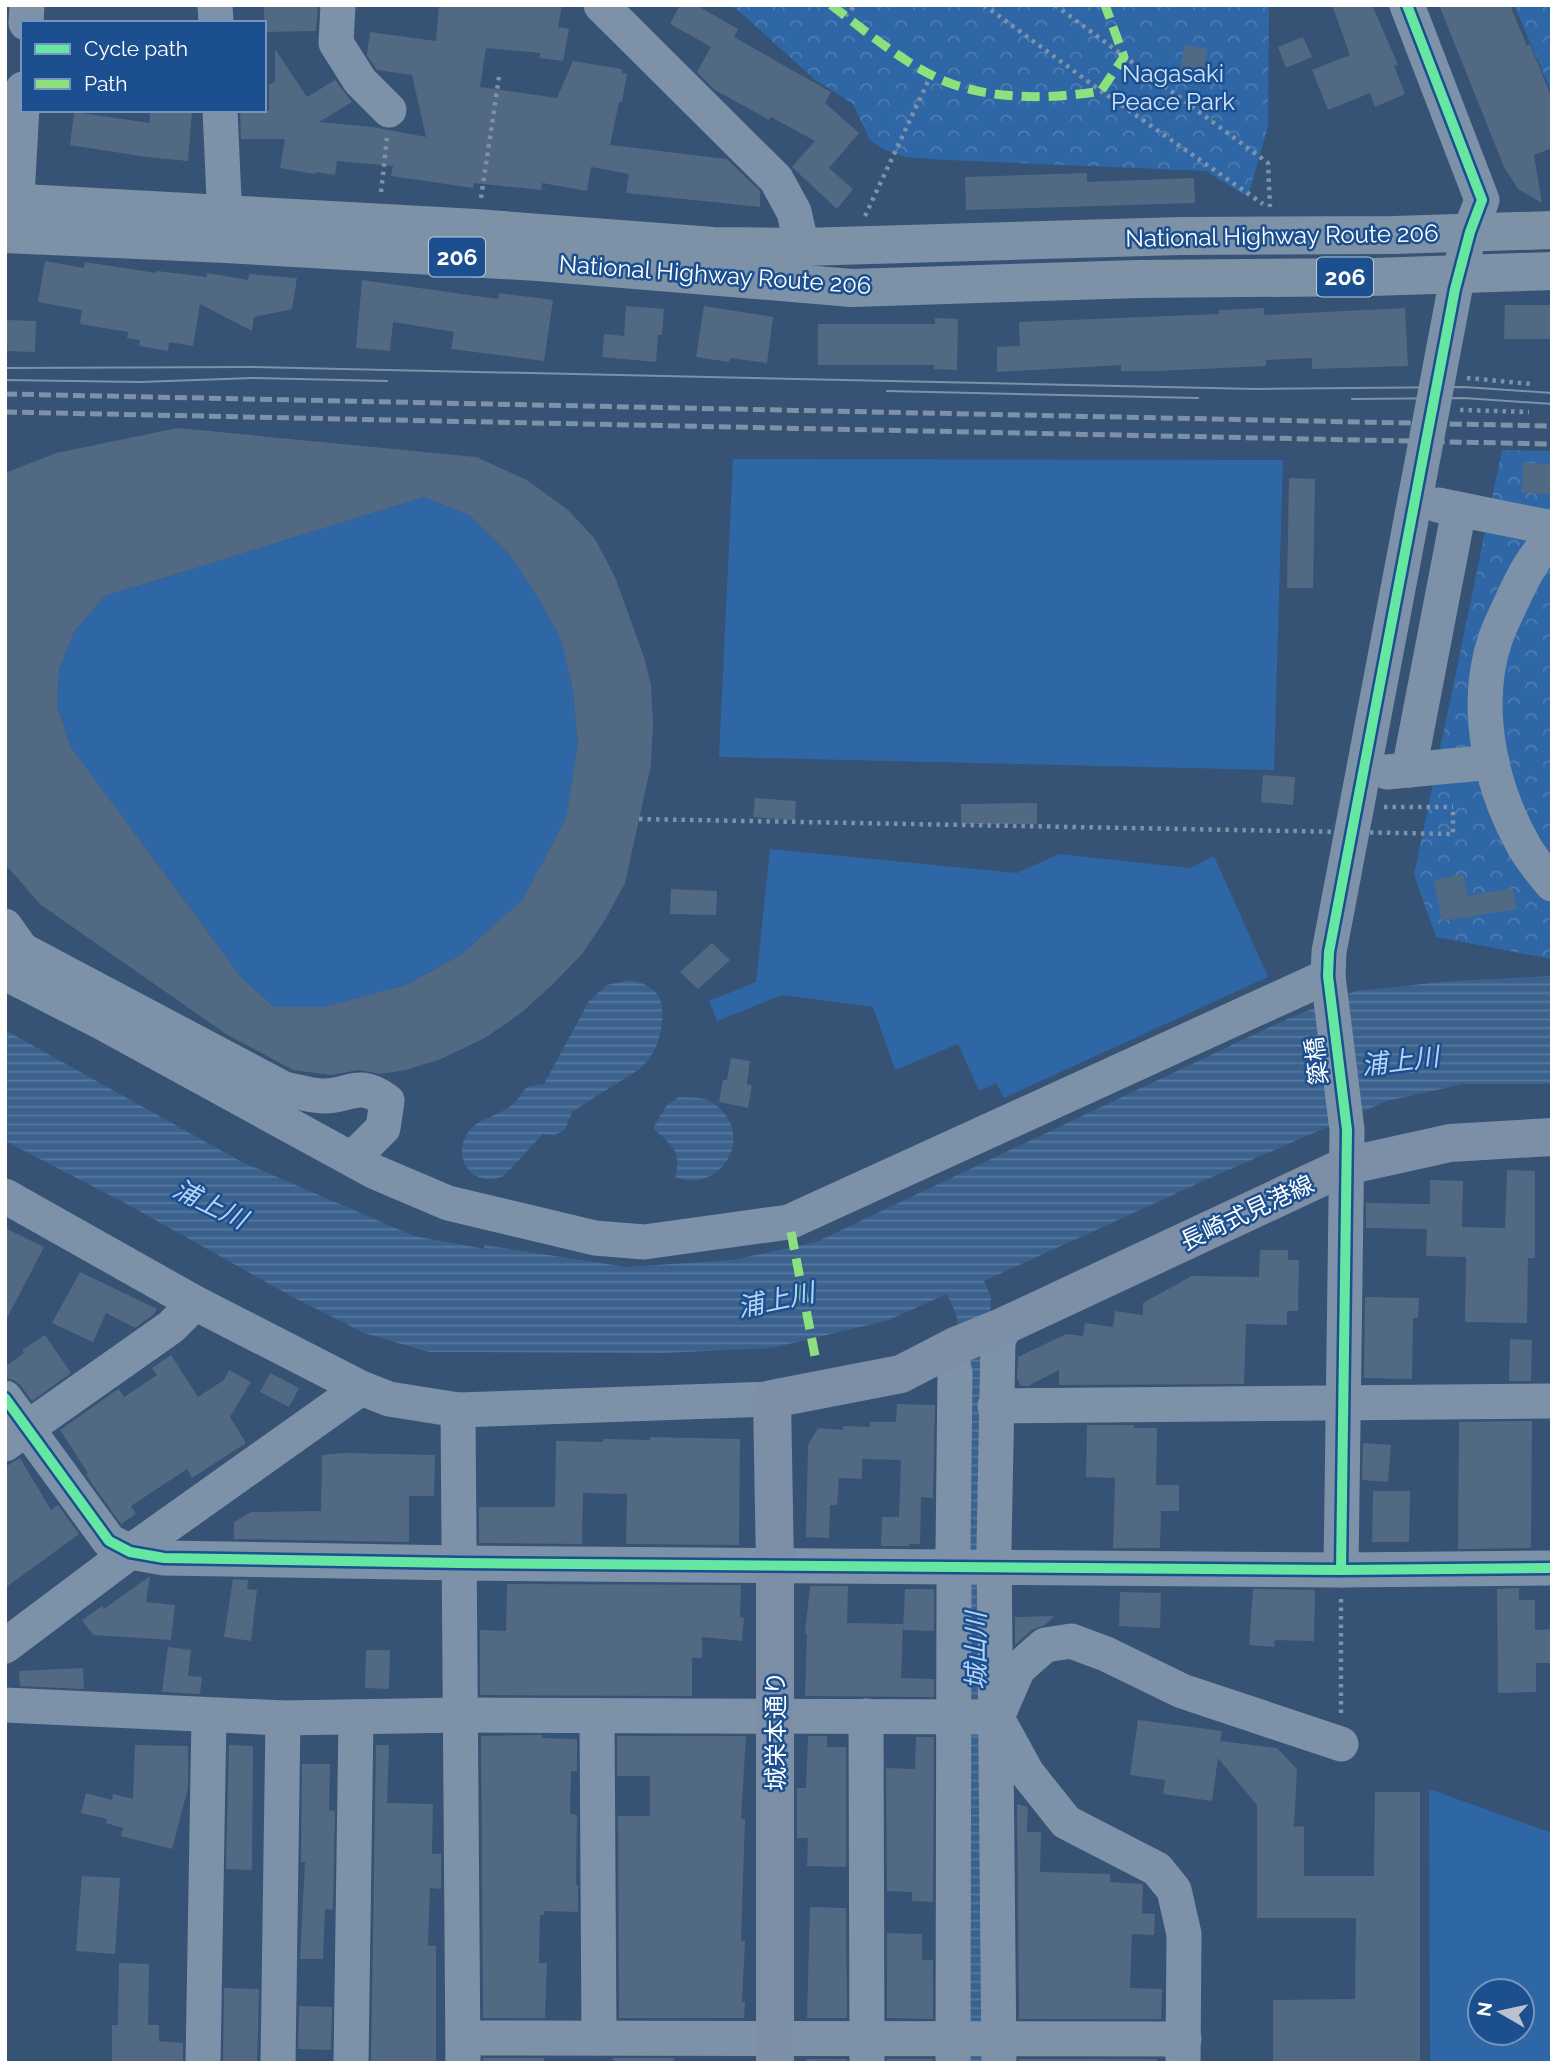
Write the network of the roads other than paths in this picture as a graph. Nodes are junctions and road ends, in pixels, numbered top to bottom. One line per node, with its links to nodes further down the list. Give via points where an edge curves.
1 (338, 5): 5 (street, via 336,43 360,80)
2 (601, 5): 11 (street, via 776,179 794,212)
3 (1407, 5): 10 (street, 簗橋, via 1482,200)
4 (21, 109): 7 (street)
5 (389, 110)
6 (220, 112): 8 (street)
7 (10, 218): 8 (highway, National Highway Route 206 / 206)
8 (225, 229): 11 (highway, National Highway Route 206 / 206, via 379,223 713,246); 13 (highway, National Highway Route 206 / 206, via 538,262 852,288)
9 (1552, 230): 10 (highway, National Highway Route 206 / 206)
10 (1470, 232): 11 (highway, National Highway Route 206 / 206); 13 (street, 簗橋)
11 (802, 247)
12 (1552, 271): 13 (highway, National Highway Route 206 / 206)
13 (1459, 273): 14 (street, 簗橋)
14 (1414, 501): 15 (street); 20 (street, 簗橋)
15 (1459, 510): 16 (street); 19 (street)
16 (1552, 528)
17 (1552, 539): 18 (street, via 1525,572 1494,641 1486,704)
18 (1492, 762): 19 (street); 21 (street, via 1524,846)
19 (1409, 770): 20 (street)
20 (1359, 791): 24 (street, 簗橋, via 1329,952)
21 (1552, 884)
22 (5, 926): 27 (street, via 22,950 284,1089 325,1096 350,1090 376,1092 387,1101 383,1128)
23 (5, 973): 27 (street)
24 (1329, 981): 26 (street, 簗橋); 27 (street, via 789,1222 644,1242 595,1238 448,1203)
25 (1552, 1137): 26 (main road, 長崎式見港線)
26 (1347, 1148): 30 (main road, 長崎式見港線); 36 (street, 簗橋)
27 (352, 1159)
28 (5, 1196): 29 (street)
29 (195, 1303): 32 (street); 39 (street, via 171,1327)
30 (1001, 1327): 31 (main road, 長崎式見港線); 37 (street)
31 (953, 1347): 34 (main road, via 901,1374); 43 (street)
32 (361, 1388): 38 (street, via 389,1399); 40 (street)
33 (5, 1398): 39 (street)
34 (772, 1399): 38 (street); 42 (main road, 城栄本通り)
35 (1552, 1401): 36 (street)
36 (1342, 1403): 37 (street); 46 (street, 簗橋)
37 (995, 1406): 44 (street)
38 (458, 1410): 41 (street)
39 (17, 1437): 40 (street, via 109,1541)
40 (130, 1552): 41 (street, via 164,1558); 47 (street)
41 (460, 1563): 42 (street); 49 (street)
42 (775, 1565): 43 (street); 57 (main road, 城栄本通り)
43 (953, 1567): 44 (street); 53 (street)
44 (994, 1567): 46 (street); 55 (street)
45 (1552, 1568): 46 (street)
46 (1341, 1570)
47 (5, 1646)
48 (5, 1705): 50 (street)
49 (462, 1715): 51 (street); 54 (street); 62 (street)
50 (209, 1716): 56 (street); 67 (street)
51 (597, 1716): 57 (street); 59 (street)
52 (866, 1716): 53 (street); 57 (street); 65 (street)
53 (953, 1716): 55 (street); 60 (street)
54 (356, 1717): 56 (street); 69 (street)
55 (996, 1717): 58 (street, via 1018,1669 1045,1645 1071,1641 1182,1691); 61 (street); 66 (street, via 1027,1773 1066,1822 1157,1869 1174,1890 1184,1934)
56 (283, 1718): 68 (street)
57 (776, 1718): 64 (main road, 城栄本通り)
58 (1341, 1744)
59 (599, 2038): 62 (street); 63 (street)
60 (953, 2047): 61 (street); 65 (street)
61 (998, 2047): 66 (street)
62 (463, 2050)
63 (640, 2050): 64 (street)
64 (775, 2050): 65 (street)
65 (867, 2051)
66 (1183, 2051)
67 (203, 2063)
68 (278, 2063)
69 (351, 2063)

